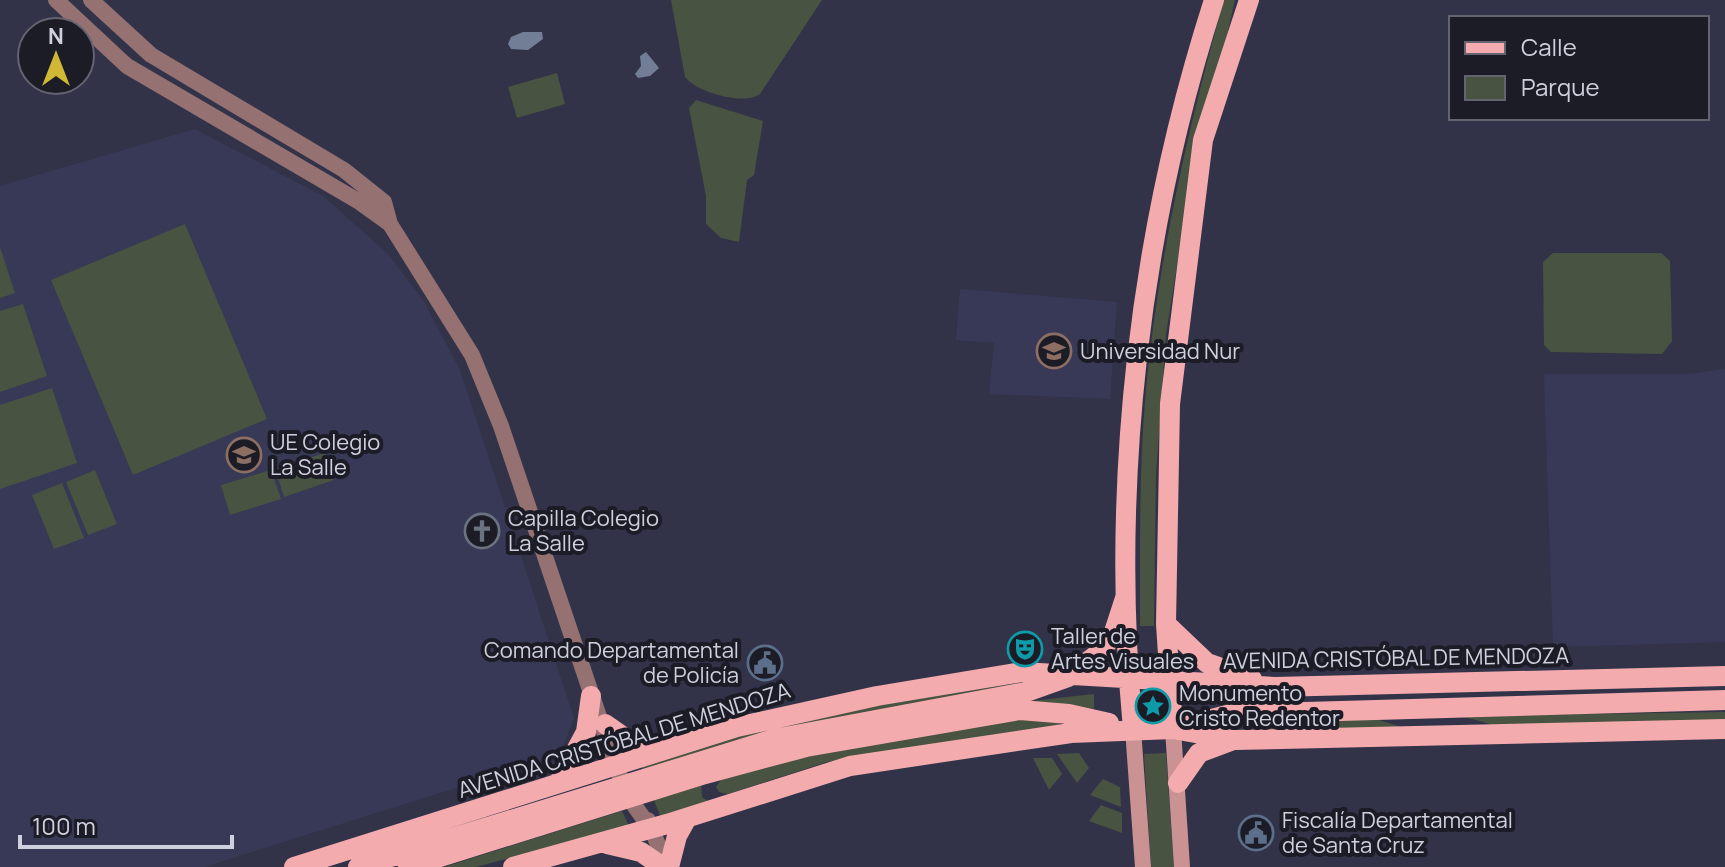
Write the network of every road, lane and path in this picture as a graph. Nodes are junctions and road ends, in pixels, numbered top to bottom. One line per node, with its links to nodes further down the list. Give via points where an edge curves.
1 (56, 0): 5 (street, via 127,66)
2 (91, 0): 5 (street, via 151,55 344,170 384,202)
3 (1214, 0): 6 (main road, via 1173,148 1144,311 1131,409)
4 (1249, 0): 7 (main road, via 1203,140 1181,304 1170,404)
5 (390, 224): 13 (street, via 472,355 538,526)
6 (1125, 598): 8 (main road); 10 (main road, via 1106,645)
7 (1166, 624): 11 (main road); 12 (main road, via 1207,663)
8 (1128, 676): 10 (main road, AVENIDA CRISTÓBAL DE MENDOZA); 11 (main road, AVENIDA CRISTÓBAL DE MENDOZA); 18 (main road)
9 (1725, 676): 12 (main road, AVENIDA CRISTÓBAL DE MENDOZA)
10 (1068, 677): 23 (main road, AVENIDA CRISTÓBAL DE MENDOZA, via 1022,672 877,696 737,727); 25 (main road, AVENIDA CRISTÓBAL DE MENDOZA, via 1026,692 804,731)
11 (1170, 680): 12 (main road, AVENIDA CRISTÓBAL DE MENDOZA); 19 (main road)
12 (1275, 687)
13 (591, 696): 17 (street); 25 (street); 26 (main road, via 586,732)
14 (1725, 700): 15 (main road, AVENIDA CRISTÓBAL DE MENDOZA)
15 (1389, 709): 16 (main road, AVENIDA CRISTÓBAL DE MENDOZA); 21 (main road)
16 (1264, 713): 19 (main road, AVENIDA CRISTÓBAL DE MENDOZA, via 1231,714); 22 (main road)
17 (605, 724): 23 (main road, via 638,747); 25 (street)
18 (1133, 729): 19 (main road, AVENIDA CRISTÓBAL DE MENDOZA); 24 (main road, AVENIDA CRISTÓBAL DE MENDOZA, via 1069,714 1020,710 806,747); 28 (main road, AVENIDA CRISTÓBAL DE MENDOZA, via 1014,739 850,766); 37 (main road)
19 (1173, 729): 22 (main road, AVENIDA CRISTÓBAL DE MENDOZA); 27 (main road)
20 (1725, 729): 21 (main road, AVENIDA CRISTÓBAL DE MENDOZA)
21 (1479, 734): 22 (main road, AVENIDA CRISTÓBAL DE MENDOZA)
22 (1234, 740): 27 (main road, via 1199,753)
23 (663, 751): 25 (main road, AVENIDA CRISTÓBAL DE MENDOZA)
24 (705, 774): 25 (main road, AVENIDA CRISTÓBAL DE MENDOZA); 28 (main road)
25 (629, 780): 26 (main road, AVENIDA CRISTÓBAL DE MENDOZA); 30 (street); 33 (main road, AVENIDA CRISTÓBAL DE MENDOZA); 34 (main road, AVENIDA CRISTÓBAL DE MENDOZA)
26 (559, 782): 32 (main road, AVENIDA CRISTÓBAL DE MENDOZA)
27 (1178, 783): 38 (main road)
28 (718, 807): 29 (main road, AVENIDA CRISTÓBAL DE MENDOZA)
29 (687, 818): 30 (main road, AVENIDA CRISTÓBAL DE MENDOZA); 36 (main road)
30 (651, 829): 31 (main road, AVENIDA CRISTÓBAL DE MENDOZA); 36 (street)
31 (599, 844): 35 (main road, AVENIDA CRISTÓBAL DE MENDOZA); 36 (main road, via 641,852)
32 (294, 867)
33 (358, 867)
34 (408, 867)
35 (513, 867)
36 (666, 867)
37 (1143, 867)
38 (1182, 867)

